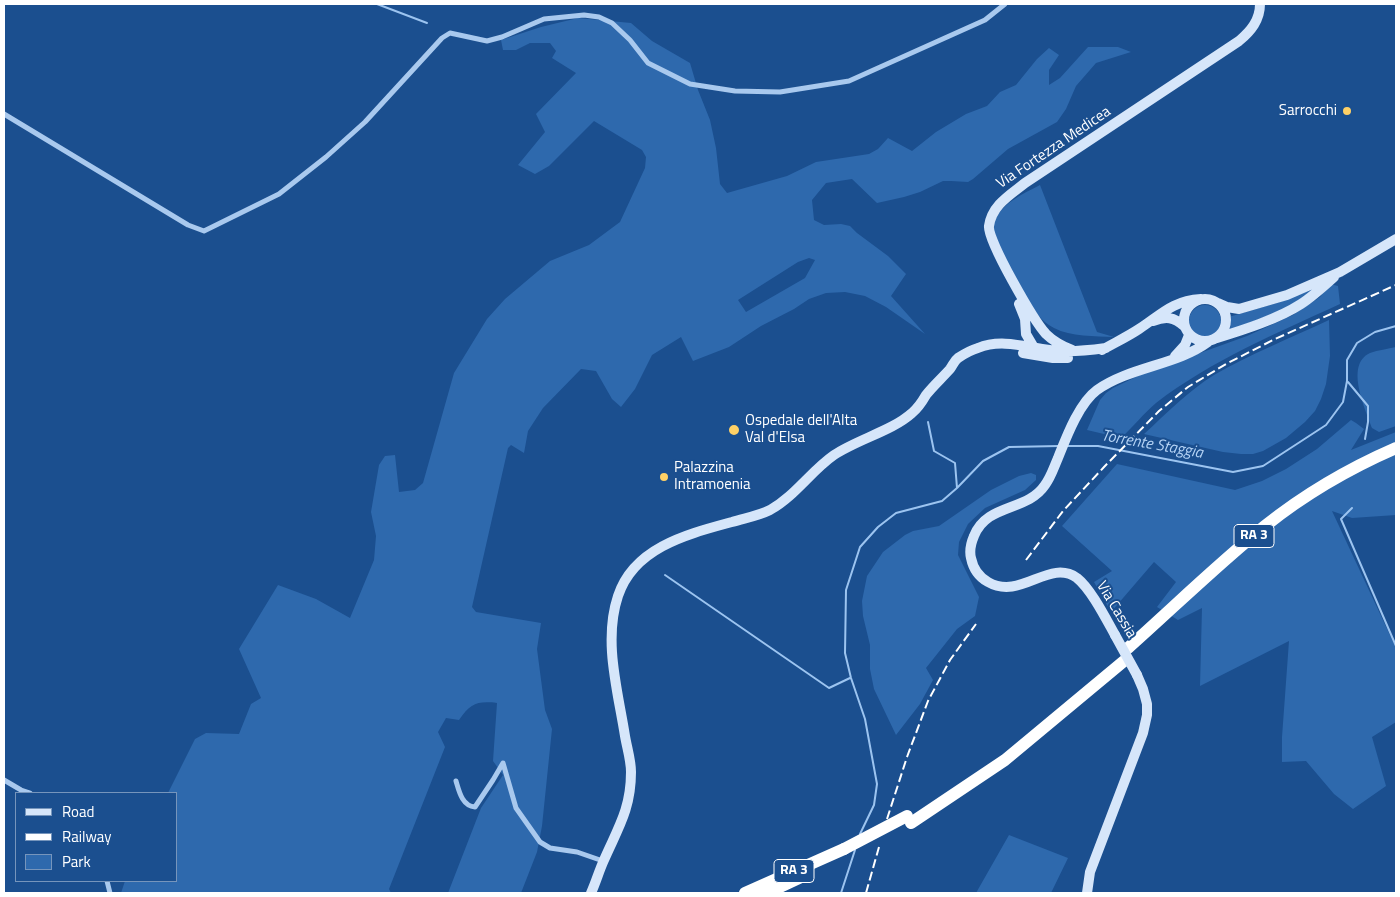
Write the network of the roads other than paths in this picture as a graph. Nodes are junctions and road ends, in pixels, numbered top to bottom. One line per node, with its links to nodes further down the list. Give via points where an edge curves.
1 (1005, 4): 3 (street, via 985,20 849,81 780,92 690,84 648,63 612,23 599,17 584,15 544,19 487,41 450,33 366,122 326,157 279,194 204,231 188,225)
2 (1260, 4): 4 (main road, Via Fortezza Medicea, via 1256,21 1240,41 1025,183 993,212)
3 (4, 114)
4 (988, 230): 11 (main road, via 992,251 1022,311); 15 (main road, via 996,251 1037,323)
5 (1396, 239): 6 (main road, Via Cassia)
6 (1340, 272): 8 (main road, Via Cassia, via 1296,291 1242,308); 12 (main road, Via Cassia, via 1296,307)
7 (1201, 299): 8 (main road, Via Cassia); 9 (main road, via 1172,306); 10 (main road, via 1185,312)
8 (1218, 303): 12 (main road, via 1227,321 1222,333)
9 (1150, 322): 10 (main road, via 1170,318); 15 (main road, via 1106,348)
10 (1187, 330): 12 (main road, via 1194,339); 16 (main road, via 1182,349)
11 (1025, 331): 13 (main road); 14 (main road)
12 (1213, 340): 16 (main road, Via Cassia)
13 (1014, 345): 14 (main road); 17 (main road, via 979,347 960,357)
14 (1034, 348): 15 (main road)
15 (1071, 355): 17 (main road, via 1053,358 990,350)
16 (1172, 359): 31 (main road, Via Cassia, bridge, via 1122,377 1089,397 1043,489 1026,502 992,514 981,523 970,553 978,574 996,586 1022,585 1058,572 1078,578 1088,589 1137,674 1147,701 1138,749 1090,872)
17 (950, 368): 18 (main road)
18 (926, 395): 21 (main road, via 900,414 826,453 775,499); 21 (main road, via 905,419 846,447 775,507)
19 (1396, 448): 22 (highway, RA 3, via 1345,472 1266,525)
20 (1396, 455): 22 (highway, RA 3, via 1350,478 1272,531)
21 (731, 522): 27 (main road, via 656,549 631,571 619,593 612,647 631,770 628,802)
22 (1126, 655): 26 (highway, RA 3, via 1005,760 909,819)
23 (4, 780): 25 (street)
24 (456, 781): 27 (street, via 466,804 475,807 503,763 516,808 540,842 550,848)
25 (27, 792)
26 (846, 852): 29 (highway, RA 3); 30 (highway, RA 3)
27 (604, 861): 28 (main road)
28 (591, 893)
29 (745, 893)
30 (767, 893)
31 (1088, 893)

